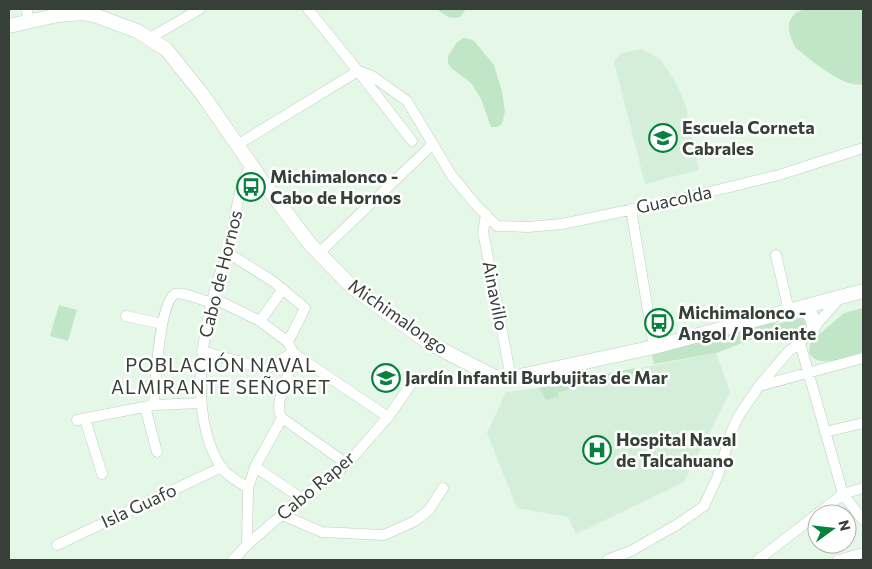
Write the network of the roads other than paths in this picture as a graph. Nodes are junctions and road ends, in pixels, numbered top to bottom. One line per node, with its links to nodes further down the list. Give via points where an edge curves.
1 (200, 9): 5 (street)
2 (308, 9): 6 (street)
3 (27, 15): 4 (main road, Michimalongo); 5 (main road, Michimalongo, via 83,13 120,24)
4 (9, 26)
5 (150, 38): 9 (main road, Michimalongo, via 166,49)
6 (358, 71): 7 (street); 8 (street, Guacolda, via 372,76 407,102); 9 (street)
7 (412, 141)
8 (433, 144): 13 (street, Guacolda, via 452,176); 15 (street)
9 (237, 145): 11 (main road, Michimalongo)
10 (863, 148): 12 (street, Guacolda, via 742,185)
11 (252, 166): 14 (street, Cabo de Hornos, via 240,194); 15 (main road, Michimalongo)
12 (631, 209): 13 (street, Guacolda, via 562,224 528,227 497,226); 28 (street)
13 (486, 214): 33 (street, Ainavillo, via 483,232)
14 (228, 253): 17 (street); 20 (street, Cabo de Hornos)
15 (319, 253): 33 (main road, Michimalongo, via 353,288 429,343 495,377)
16 (776, 255): 21 (street)
17 (283, 289): 23 (street); 26 (street, via 305,308)
18 (863, 291): 19 (main road, Michimalongo)
19 (840, 298): 21 (main road, Michimalongo); 25 (street)
20 (212, 300): 23 (street); 24 (street, via 173,294); 29 (street, Cabo de Hornos)
21 (795, 310): 25 (main road, via 811,315); 28 (main road, Michimalongo)
22 (126, 316): 24 (street)
23 (260, 321): 26 (street)
24 (162, 324): 37 (street)
25 (814, 326): 27 (street)
26 (288, 342): 30 (street)
27 (800, 343): 32 (street); 35 (street)
28 (654, 347): 33 (main road, Michimalongo)
29 (202, 350): 30 (street, via 266,370); 36 (street, Cabo de Hornos)
30 (293, 353): 38 (street); 39 (street, via 278,407)
31 (863, 358): 32 (street)
32 (808, 373): 35 (street); 41 (street)
33 (511, 378)
34 (412, 383): 38 (street, Cabo Raper)
35 (759, 386): 58 (street, via 732,430 717,478 704,506 632,551)
36 (201, 403): 37 (street); 44 (street, Cabo de Hornos, via 209,439)
37 (150, 406): 42 (street); 46 (street, via 81,420)
38 (388, 417): 43 (street, Cabo Raper)
39 (282, 418): 43 (street); 45 (street)
40 (863, 423): 41 (street)
41 (825, 432): 50 (street)
42 (158, 452)
43 (347, 464): 51 (street, Cabo Raper)
44 (222, 467): 47 (street, Cabo de Hornos); 54 (street, Isla Guafo)
45 (255, 467): 47 (street); 51 (street)
46 (102, 474)
47 (248, 488): 55 (street)
48 (443, 488): 52 (street, via 430,510 415,521 384,535 322,532)
49 (863, 488): 50 (street)
50 (842, 494): 53 (street); 59 (street)
51 (301, 498): 52 (street, Cabo Raper)
52 (282, 515): 55 (street, Cabo Raper)
53 (863, 520)
54 (57, 545)
55 (247, 545): 57 (street, Cabo Raper)
56 (863, 553): 60 (street)
57 (233, 560)
58 (607, 560)
59 (758, 560)
60 (838, 560)

